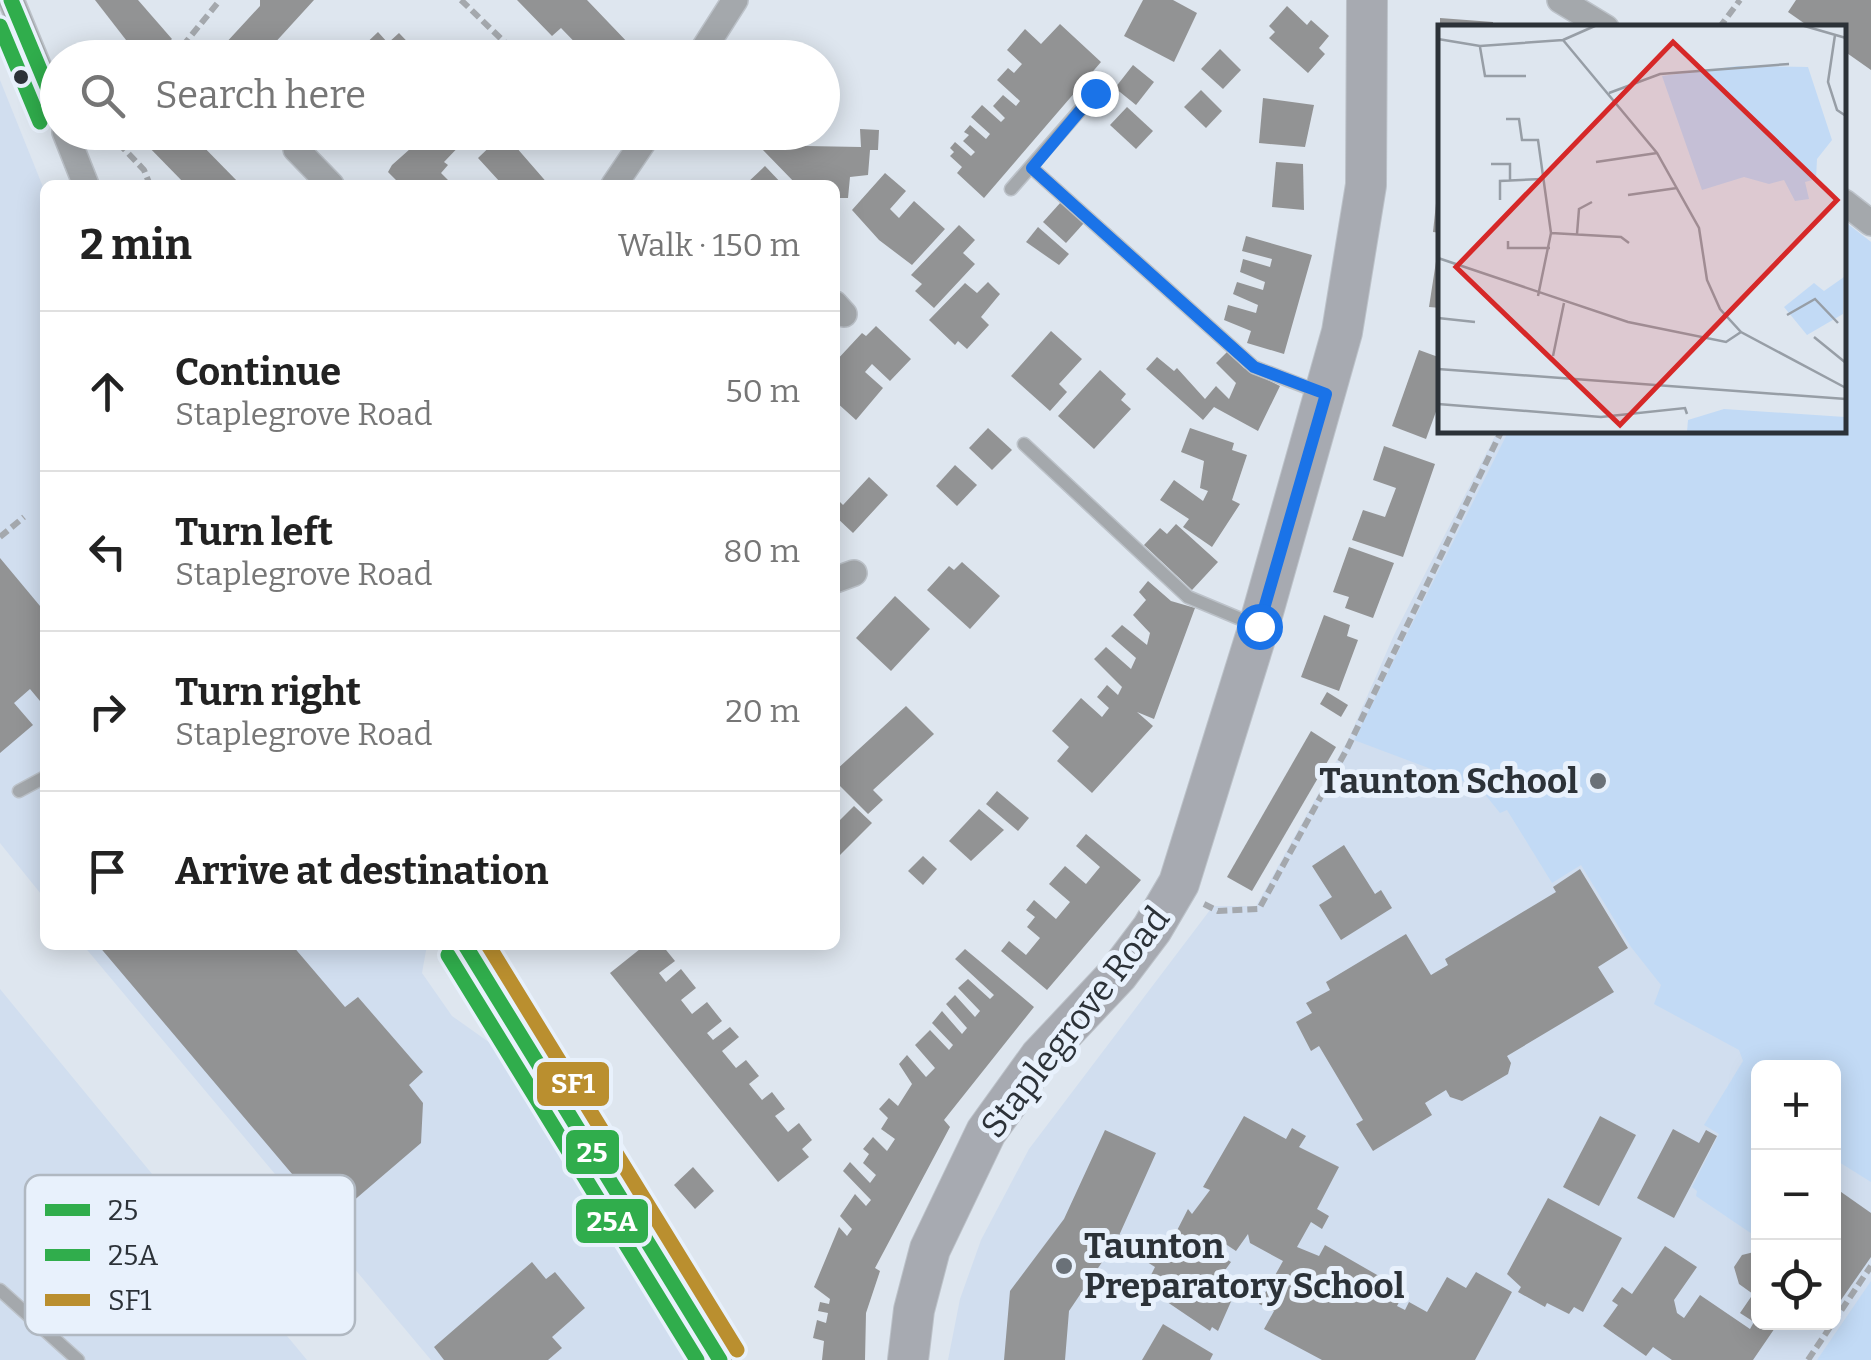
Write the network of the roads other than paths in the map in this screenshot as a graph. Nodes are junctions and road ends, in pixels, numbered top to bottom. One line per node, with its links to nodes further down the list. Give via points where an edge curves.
1 (11, 0): 7 (street)
2 (1366, 0): 19 (main road, Staplegrove Road, via 1362,223)
3 (1560, 0): 5 (street)
4 (731, 2): 6 (street)
5 (1601, 25)
6 (709, 40)
7 (40, 70)
8 (1095, 93): 12 (lane)
9 (72, 150): 13 (street)
10 (297, 150): 14 (street)
11 (638, 150): 15 (street)
12 (1032, 168): 16 (lane); 19 (lane, via 1254,367)
13 (84, 180)
14 (326, 180)
15 (617, 180)
16 (1011, 189)
17 (1846, 204): 18 (street)
18 (1871, 223)
19 (1326, 394): 21 (main road, Staplegrove Road)
20 (1024, 444): 21 (lane, via 1188,597)
21 (1259, 626): 30 (main road, Staplegrove Road, via 1175,891 1118,974 1040,1057 986,1132 930,1249)
22 (40, 780): 23 (lane)
23 (20, 790)
24 (468, 950): 29 (street)
25 (0, 1290): 26 (lane)
26 (25, 1312)
27 (50, 1335): 28 (lane)
28 (78, 1360)
29 (720, 1360)
30 (908, 1360)

